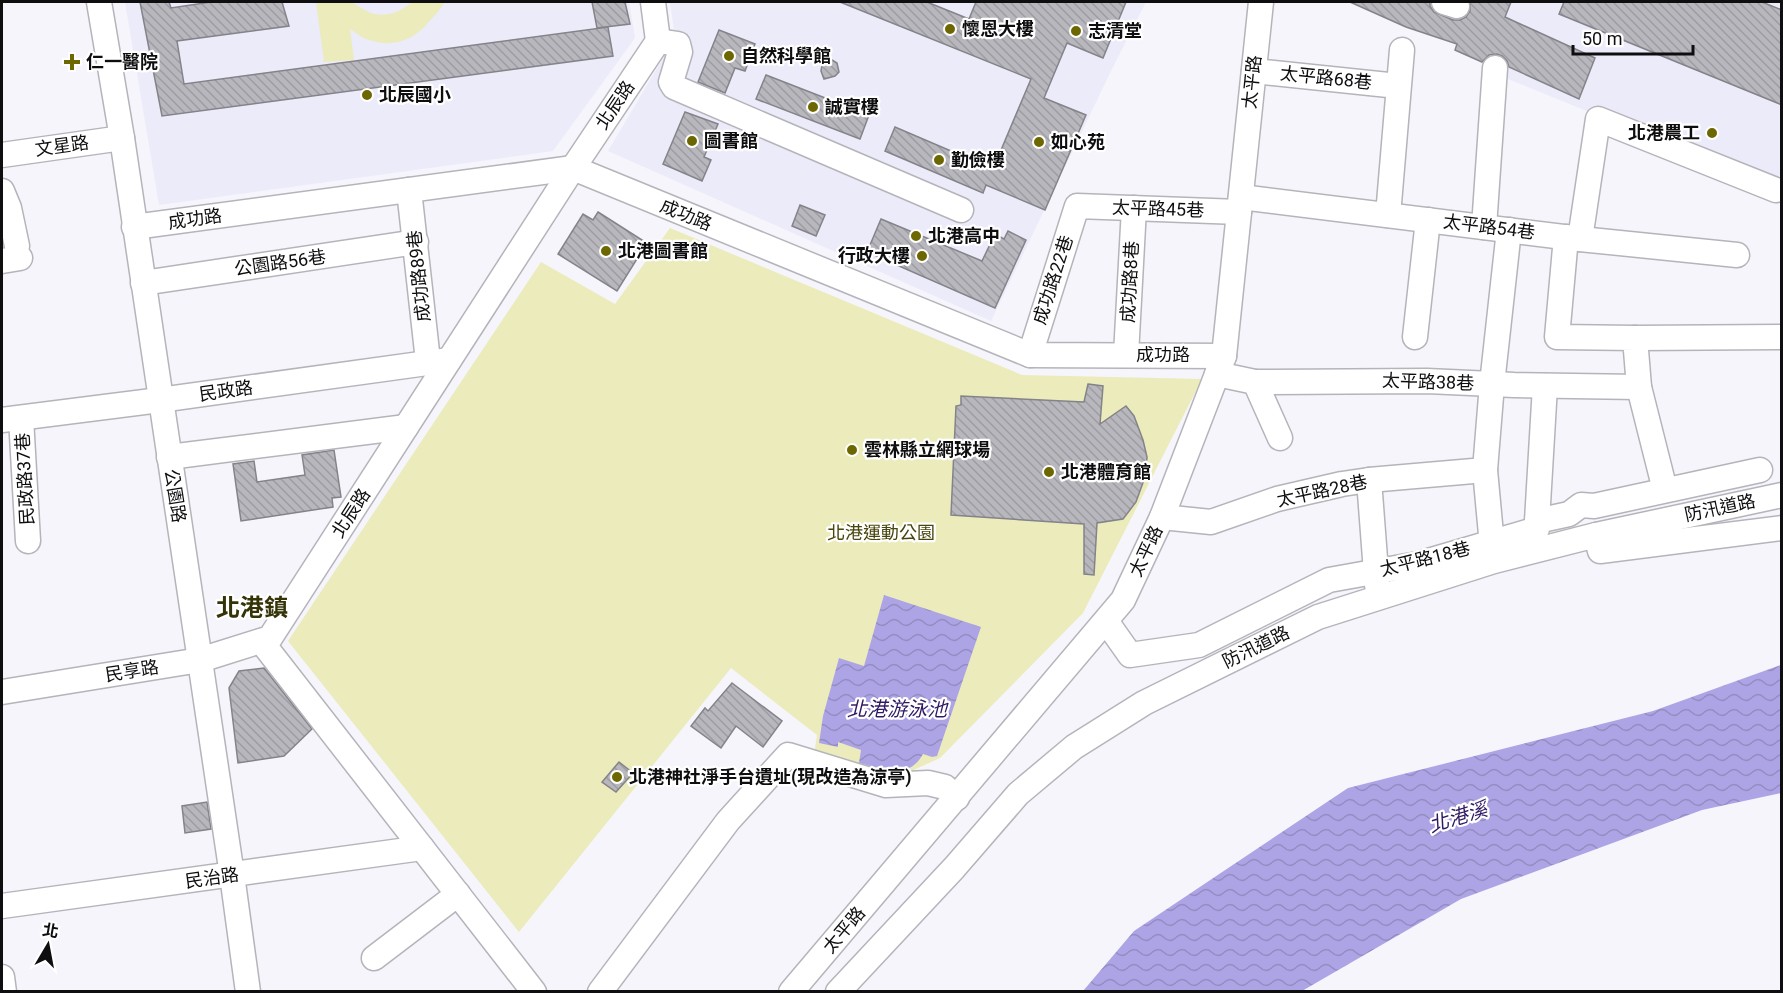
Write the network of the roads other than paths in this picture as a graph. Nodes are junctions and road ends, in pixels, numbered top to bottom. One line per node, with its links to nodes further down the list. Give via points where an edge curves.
1 (99, 2): 9 (street, 公園路)
2 (652, 2): 4 (street)
3 (1260, 2): 7 (street, 太平路)
4 (658, 41): 11 (street, 北辰路); 18 (street, via 678,44 680,52 671,82 674,87)
5 (1402, 50): 8 (street)
6 (1495, 68): 22 (street)
7 (1254, 71): 8 (street, 太平路68巷); 15 (street, 太平路)
8 (1398, 86): 19 (street)
9 (122, 138): 10 (street, 文星路); 21 (street, 公園路)
10 (2, 155)
11 (573, 168): 12 (street, 成功路); 32 (street, 成功路); 34 (street, 北辰路)
12 (409, 190): 21 (street, 成功路); 25 (street, 成功路89巷)
13 (1776, 190): 24 (street, via 1598,119)
14 (2, 191): 26 (street, via 9,208)
15 (1240, 204): 17 (street, 太平路45巷); 19 (street, 太平路54巷); 35 (street, 太平路)
16 (1077, 206): 17 (street, 太平路45巷); 32 (street, 成功路22巷)
17 (1134, 208): 33 (street, 成功路8巷)
18 (961, 210)
19 (1388, 215): 20 (street, 太平路54巷)
20 (1428, 220): 22 (street, 太平路54巷); 29 (street)
21 (134, 227): 28 (street, 公園路)
22 (1484, 227): 23 (street, 太平路54巷)
23 (1509, 230): 24 (street, 太平路54巷); 37 (street)
24 (1573, 238): 27 (street, 太平路54巷); 31 (street, via 1557,337)
25 (416, 243): 28 (street, 公園路56巷); 34 (street, 成功路89巷)
26 (13, 255)
27 (1737, 255)
28 (143, 283): 40 (street, 公園路)
29 (1415, 337)
30 (1782, 337): 31 (street)
31 (1635, 338): 39 (street)
32 (1030, 355): 33 (street, 成功路)
33 (1126, 355): 35 (street, 成功路)
34 (439, 361): 40 (street, 民政路); 42 (street, 北辰路)
35 (1221, 365): 36 (street, 太平路38巷); 50 (street, 太平路)
36 (1256, 382): 37 (street, 太平路38巷); 43 (street)
37 (1492, 384): 38 (street, 太平路38巷); 45 (street)
38 (1545, 386): 39 (street, 太平路38巷); 51 (street)
39 (1639, 387): 48 (street)
40 (160, 400): 41 (street, 民政路); 44 (street, 公園路)
41 (11, 419): 54 (street, 民政路37巷)
42 (406, 428): 44 (street); 59 (street, 北辰路, via 270,638)
43 (1280, 438)
44 (169, 457): 60 (street, 公園路)
45 (1485, 470): 47 (street, 太平路28巷); 55 (street)
46 (1760, 470): 48 (street, 太平路18巷)
47 (1369, 480): 50 (street, 太平路28巷, via 1277,499 1211,522); 56 (street)
48 (1665, 490): 51 (street, 太平路18巷, via 1594,506 1581,505 1569,514)
49 (1782, 495): 53 (street, 防汛道路)
50 (1162, 517): 58 (street, 太平路, via 1123,600)
51 (1537, 521): 55 (street, 太平路18巷, via 1537,529)
52 (1782, 528): 53 (street, via 1600,551)
53 (1596, 535): 55 (street, 防汛道路)
54 (28, 541)
55 (1493, 552): 56 (street, 太平路18巷); 57 (street, 防汛道路)
56 (1376, 572): 57 (street); 58 (street, 太平路18巷, via 1329,580 1199,645 1130,655)
57 (1378, 598): 74 (street, 防汛道路, via 1318,617 1144,703 1074,747 1018,794)
58 (1106, 621): 62 (street, 太平路)
59 (261, 641): 60 (street, 民享路); 63 (street)
60 (200, 660): 61 (street, 民享路); 64 (street, 公園路)
61 (2, 692)
62 (957, 798): 72 (street, via 945,787 928,783 886,785 788,755 728,820); 73 (street, 太平路)
63 (422, 848): 64 (street, 民治路); 65 (street)
64 (232, 875): 66 (street, 民治路); 70 (street, 公園路)
65 (458, 894): 67 (street); 71 (street)
66 (2, 906)
67 (374, 958)
68 (2, 977): 69 (street)
69 (4, 992)
70 (248, 992)
71 (534, 992)
72 (600, 992)
73 (791, 992)
74 (838, 992)

